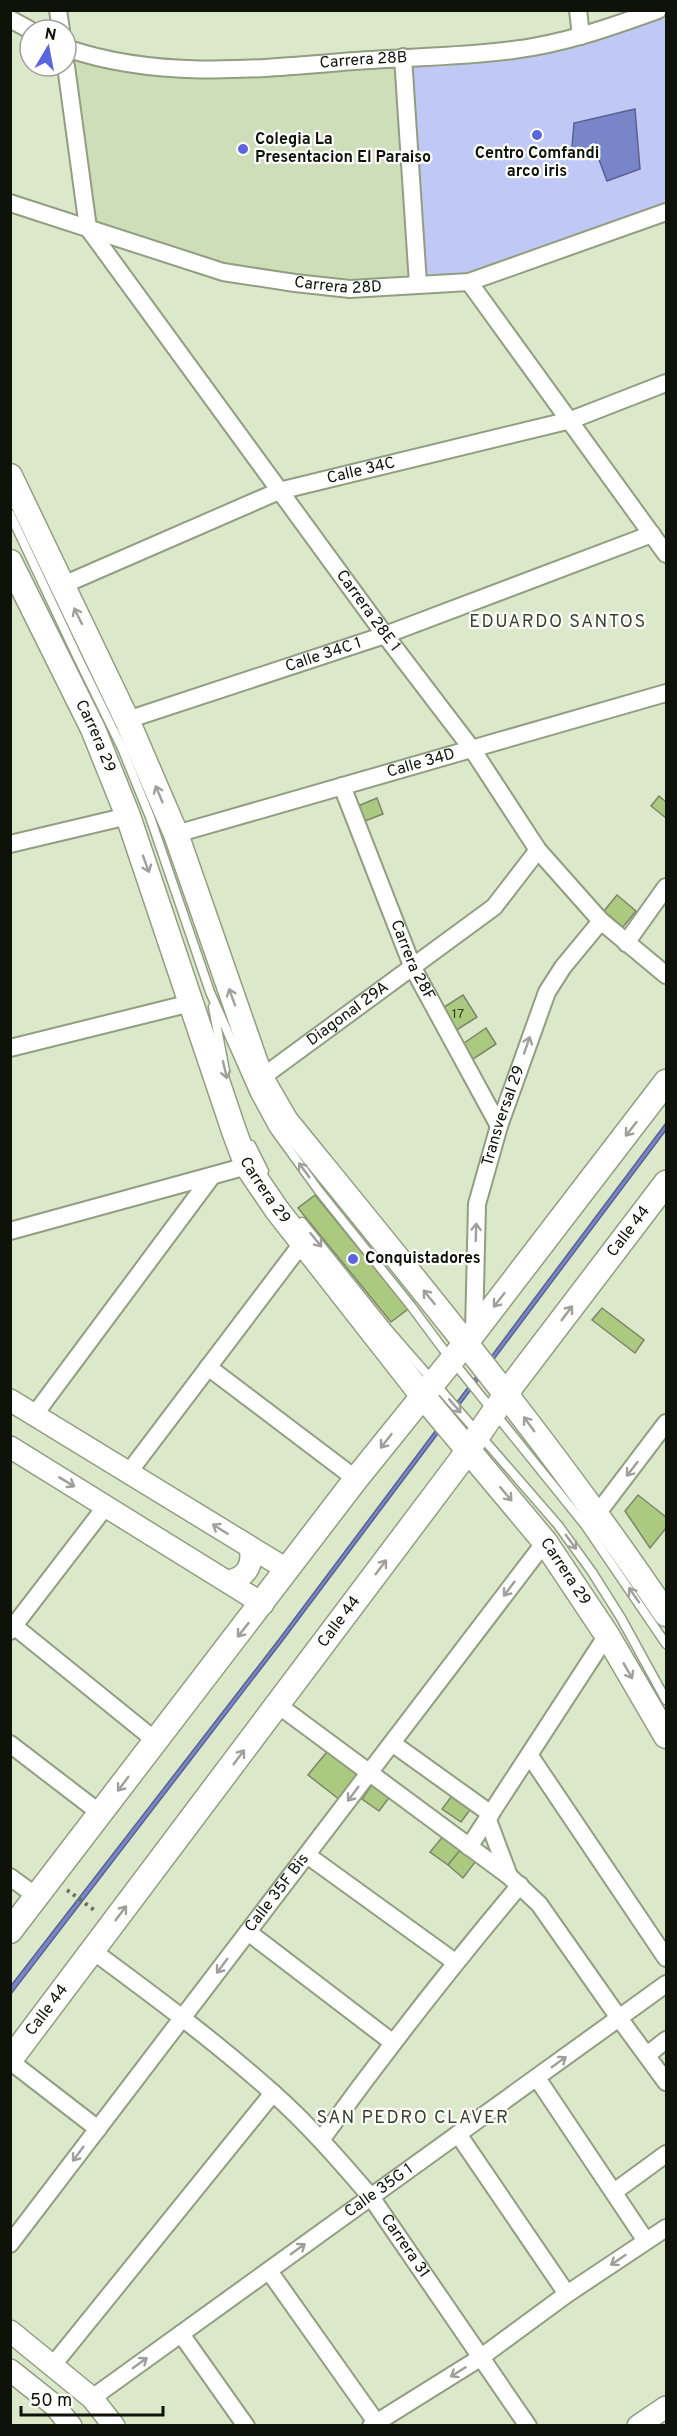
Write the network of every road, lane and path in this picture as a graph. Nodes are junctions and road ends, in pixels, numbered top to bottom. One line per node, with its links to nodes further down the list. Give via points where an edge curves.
1 (578, 10): 3 (street)
2 (658, 10): 3 (street, Carrera 28B)
3 (581, 36): 5 (street, Carrera 28B, via 513,50)
4 (78, 52): 5 (street, Carrera 28B, via 155,68 242,70)
5 (403, 57): 11 (street)
6 (68, 78): 9 (street)
7 (10, 203): 9 (street, Carrera 28D)
8 (666, 212): 10 (street, Carrera 28D)
9 (88, 228): 11 (street, Carrera 28D, via 223,272 341,288); 15 (street, Carrera 28E 1)
10 (469, 282): 11 (street, Carrera 28D); 13 (street)
11 (418, 284)
12 (666, 383): 13 (street, Calle 34C)
13 (571, 420): 15 (street, Calle 34C); 17 (street)
14 (10, 476): 20 (main road)
15 (279, 491): 20 (street, Calle 34C); 21 (street, Carrera 28E 1)
16 (10, 514): 35 (lane, via 122,748 150,817)
17 (652, 534): 18 (street); 21 (street, Calle 34C 1)
18 (666, 554)
19 (10, 562): 26 (main road, Carrera 29, via 93,729)
20 (63, 585): 23 (main road, one-way to 20)
21 (385, 635): 23 (street, Calle 34C 1); 24 (street, Carrera 28E 1)
22 (666, 693): 24 (street, Calle 34D)
23 (127, 720): 27 (main road, one-way to 23)
24 (472, 749): 25 (street, Calle 34D); 29 (street, Carrera 28E 1)
25 (342, 786): 27 (street, Calle 34D); 33 (street, Carrera 28F)
26 (128, 816): 28 (street); 35 (main road, Carrera 29, one-way to 35)
27 (176, 834): 37 (main road, one-way to 27)
28 (10, 844)
29 (538, 850): 31 (street, Carrera 28E 1); 33 (street, Diagonal 29A, via 494,907)
30 (666, 887): 32 (street)
31 (601, 921): 32 (street, Carrera 28E 1); 42 (street, Transversal 29, one-way to 31, via 547,992)
32 (626, 943): 34 (street, Carrera 28E 1)
33 (413, 968): 37 (street, Diagonal 29A); 42 (street, Carrera 28F)
34 (666, 975)
35 (201, 998): 36 (street); 38 (lane, one-way to 38); 44 (main road, Carrera 29, via 234,1131); 50 (lane, one-way to 35, via 319,1191 274,1129)
36 (10, 1048)
37 (261, 1078): 50 (main road, one-way to 37, via 286,1121)
38 (228, 1082)
39 (666, 1082): 50 (main road, one-way to 50)
40 (234, 1101): 41 (lane)
41 (237, 1111)
42 (499, 1126): 50 (street, Transversal 29, one-way to 42, via 477,1204)
43 (246, 1132): 44 (lane, via 262,1169)
44 (258, 1172): 45 (street); 49 (main road, Carrera 29, via 277,1210)
45 (212, 1176): 48 (street); 55 (street)
46 (666, 1183): 54 (main road, Calle 44, one-way to 46)
47 (292, 1211): 52 (lane, one-way to 52, via 386,1327)
48 (10, 1231)
49 (303, 1242): 51 (street); 52 (main road, Carrera 29)
50 (464, 1349): 52 (main road); 54 (main road)
51 (208, 1367): 59 (street); 60 (street)
52 (430, 1390): 57 (main road, Carrera 29, one-way to 57); 60 (main road, one-way to 60)
53 (10, 1400): 55 (street)
54 (498, 1400): 57 (main road, Calle 44); 62 (main road, one-way to 54); 71 (lane, one-way to 54)
55 (34, 1414): 59 (street)
56 (666, 1423): 62 (street, one-way to 62)
57 (470, 1437): 63 (main road, Carrera 29, one-way to 63); 72 (lane, one-way to 72, via 558,1525 621,1618); 73 (main road, Calle 44, one-way to 57)
58 (13, 1453): 61 (street, one-way to 61)
59 (129, 1472): 64 (street, one-way to 59)
60 (356, 1479): 65 (main road)
61 (106, 1506): 66 (street); 69 (street)
62 (597, 1514): 68 (main road)
63 (545, 1542): 70 (main road, Carrera 29); 76 (street, Calle 35F Bis, one-way to 76)
64 (250, 1548): 65 (street); 66 (street, via 251,1564 247,1571)
65 (288, 1570): 67 (main road)
66 (226, 1581): 67 (street)
67 (262, 1604): 75 (main road, one-way to 75)
68 (666, 1614)
69 (12, 1629): 75 (street)
70 (607, 1635): 74 (main road, Carrera 29, one-way to 74); 78 (street)
71 (666, 1644)
72 (666, 1700)
73 (278, 1705): 79 (street); 91 (main road, Calle 44, one-way to 73)
74 (666, 1736)
75 (156, 1741): 80 (main road, one-way to 80)
76 (392, 1743): 79 (street, Calle 35F Bis); 81 (street)
77 (10, 1744): 80 (street)
78 (530, 1756): 81 (street); 92 (street)
79 (369, 1773): 82 (street); 83 (street, Calle 35F Bis, one-way to 83)
80 (100, 1813): 87 (main road)
81 (490, 1817): 82 (street); 85 (street)
82 (469, 1847): 85 (street)
83 (307, 1855): 90 (street, Calle 35F Bis); 93 (street)
84 (10, 1877): 87 (street)
85 (514, 1881): 93 (street); 96 (street, via 539,1904)
86 (72, 1894): 88 (path)
87 (36, 1896): 89 (main road)
88 (87, 1905)
89 (10, 1930)
90 (248, 1932): 95 (street, Calle 35F Bis, one-way to 95); 98 (street)
91 (93, 1951): 95 (street, Carrera 31); 100 (main road, Calle 44)
92 (666, 1958)
93 (455, 1962): 98 (street)
94 (666, 1984): 96 (street, Calle 35G 1)
95 (183, 2018): 103 (street, Carrera 31); 104 (street, Calle 35F Bis)
96 (619, 2018): 99 (street); 101 (street, Calle 35G 1, one-way to 96)
97 (666, 2040): 99 (street)
98 (392, 2042): 106 (street)
99 (647, 2055): 102 (street)
100 (10, 2060): 104 (street)
101 (537, 2078): 105 (street, Calle 35G 1); 108 (street)
102 (666, 2082)
103 (273, 2093): 106 (street, Carrera 31); 118 (street)
104 (98, 2129): 112 (street, Calle 35F Bis, one-way to 112)
105 (458, 2134): 109 (street, Calle 35G 1); 114 (street)
106 (321, 2140): 109 (street, Carrera 31)
107 (666, 2154): 108 (street)
108 (614, 2192): 111 (street)
109 (371, 2197): 113 (street, Calle 35G 1, one-way to 109); 117 (street, Carrera 31)
110 (666, 2228): 111 (street)
111 (646, 2241): 114 (street, one-way to 114)
112 (10, 2244)
113 (269, 2271): 116 (street, Calle 35G 1); 122 (street)
114 (567, 2294): 117 (street)
115 (10, 2331): 118 (street)
116 (181, 2334): 120 (street, Calle 35G 1, one-way to 116); 125 (street)
117 (480, 2358): 122 (street, one-way to 122); 126 (street, Carrera 31)
118 (53, 2365): 120 (street)
119 (10, 2370): 123 (street, via 54,2405)
120 (93, 2398): 124 (street)
121 (666, 2407): 127 (street)
122 (374, 2424)
123 (71, 2426)
124 (114, 2426)
125 (246, 2426)
126 (528, 2426)
127 (638, 2426)

